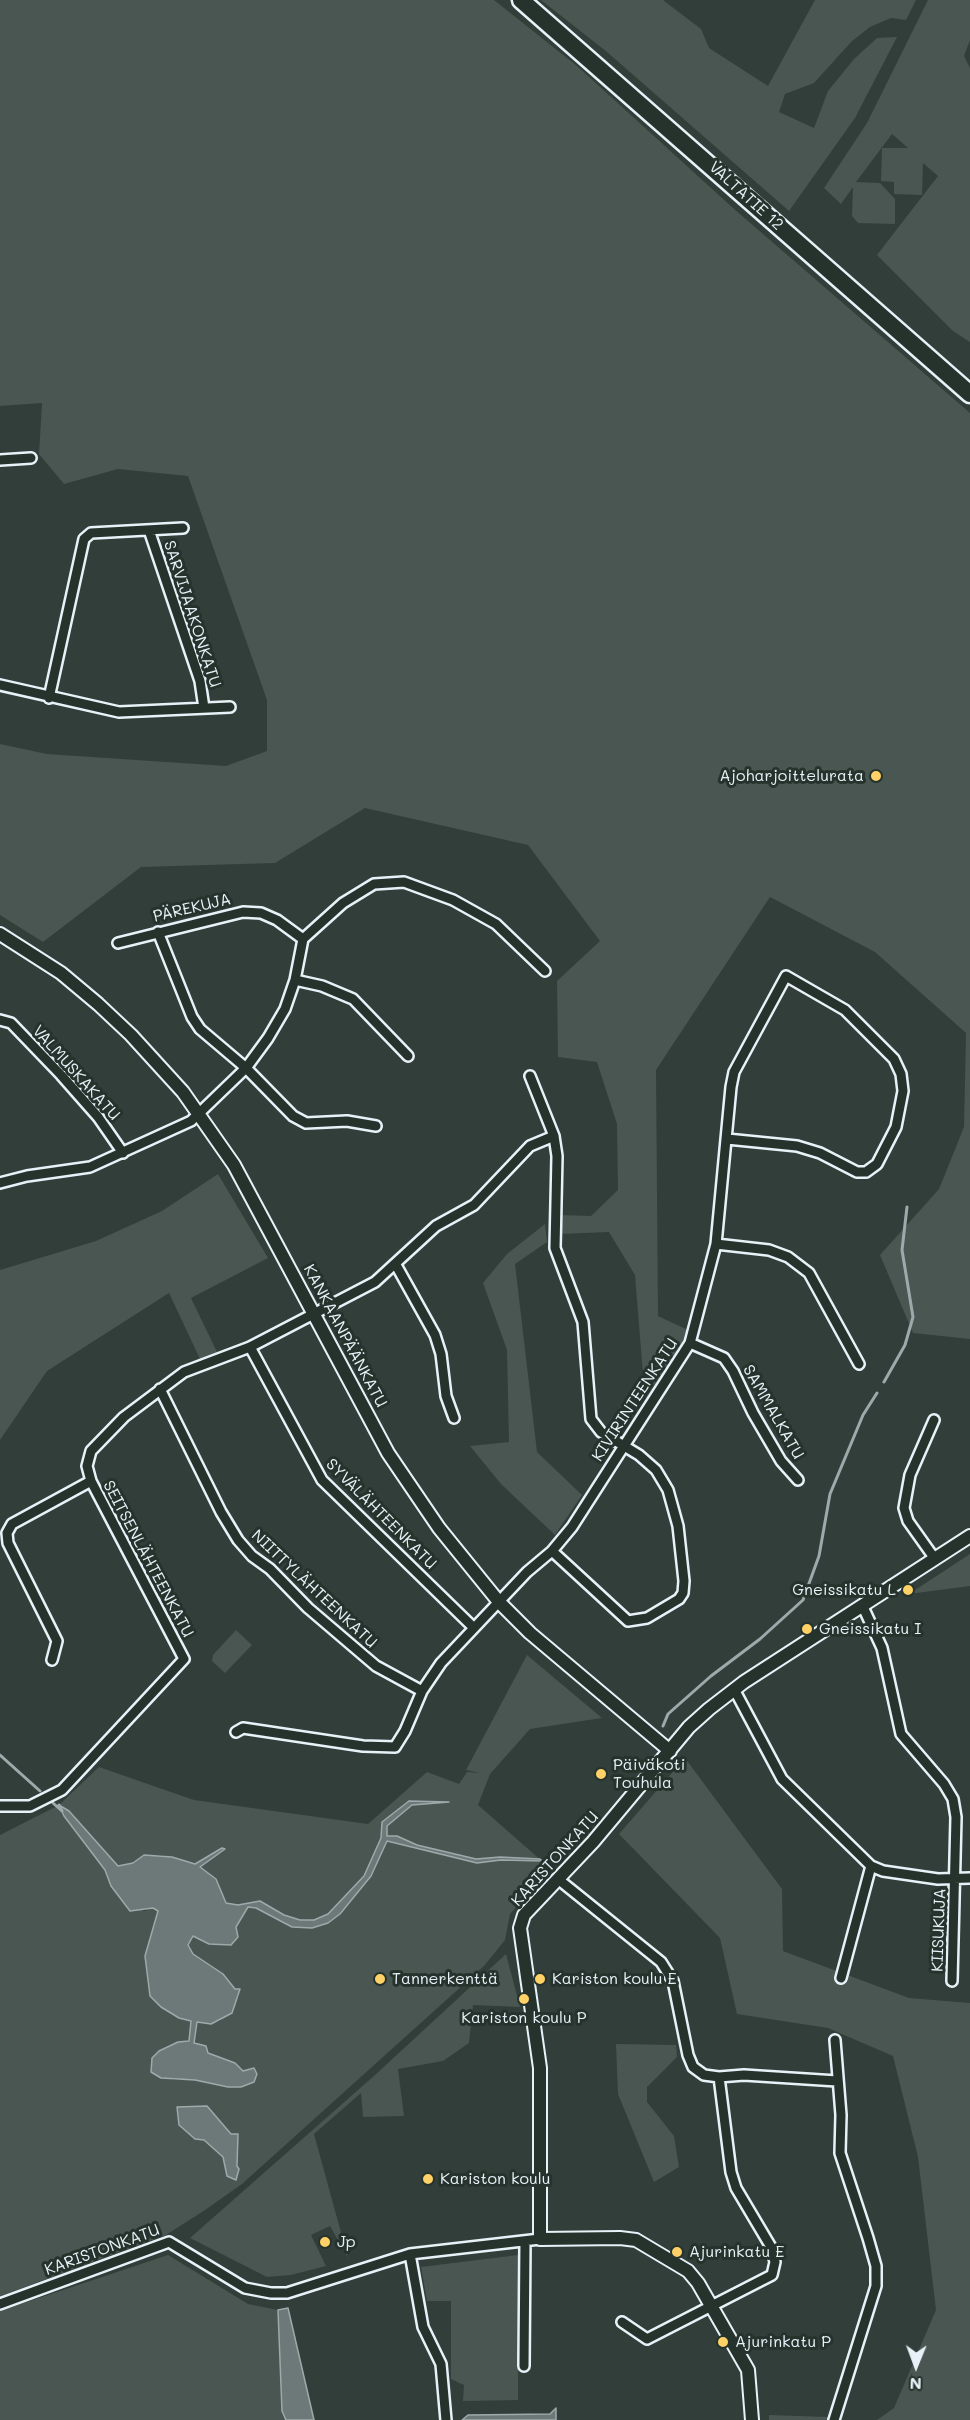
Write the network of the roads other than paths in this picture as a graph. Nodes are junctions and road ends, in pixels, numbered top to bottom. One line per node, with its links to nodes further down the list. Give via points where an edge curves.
1 (520, 0): 2 (highway, VALTATIE 12)
2 (970, 394)
3 (31, 458): 4 (street)
4 (0, 460)
5 (183, 528): 6 (street)
6 (149, 530): 8 (street, via 91,533 84,539); 10 (street, SARVIJAAKONKATU, via 201,681)
7 (0, 685): 8 (street)
8 (50, 698): 10 (street, via 119,712)
9 (230, 707): 10 (street)
10 (204, 708)
11 (158, 932): 13 (street, PÄREKUJA, via 243,912 277,920); 14 (street, PÄREKUJA); 19 (street, via 192,1017 200,1029)
12 (0, 934): 21 (street, KANKAANPÄÄNKATU, via 61,973 98,1004 162,1067)
13 (303, 939): 15 (street, via 343,903 374,884 404,882 453,900 496,924); 16 (street)
14 (118, 943)
15 (545, 971)
16 (295, 980): 18 (street, via 353,999); 19 (street, via 285,1009)
17 (0, 1020): 25 (street, VALMUSKAKATU, via 11,1023 61,1075)
18 (408, 1056)
19 (246, 1068): 21 (street); 22 (street, via 293,1116 306,1123 347,1121)
20 (530, 1076): 23 (street)
21 (199, 1113): 25 (street, via 191,1121); 29 (street, KANKAANPÄÄNKATU, via 234,1165)
22 (376, 1126)
23 (554, 1136): 28 (street, SEITSENLÄHTEENKATU, via 530,1146 474,1205 436,1226); 36 (street, via 558,1156 555,1248 583,1322 589,1408 596,1426)
24 (727, 1138): 24 (street, KIVIRINTEENKATU, via 797,1146 857,1172 866,1172 878,1164 896,1127 903,1091 901,1074 894,1059 845,1010 786,976 734,1072); 27 (street, KIVIRINTEENKATU)
25 (123, 1153): 26 (street, via 90,1167)
26 (1, 1181)
27 (716, 1244): 30 (street, KIVIRINTEENKATU); 32 (street, via 769,1250 788,1257 809,1273)
28 (396, 1265): 29 (street, SEITSENLÄHTEENKATU, via 375,1282); 34 (street, via 435,1335)
29 (315, 1313): 31 (street, SEITSENLÄHTEENKATU); 42 (street, KANKAANPÄÄNKATU, via 388,1453 465,1562)
30 (690, 1343): 36 (street, KIVIRINTEENKATU); 37 (street, SAMMALKATU, via 724,1358 781,1461)
31 (250, 1347): 33 (street, SEITSENLÄHTEENKATU, via 184,1372); 44 (street, SYVÄLÄHTEENKATU, via 322,1480)
32 (859, 1364)
33 (160, 1389): 38 (street, SEITSENLÄHTEENKATU, via 124,1417 91,1451 87,1466); 47 (street, NIITTYLÄHTEENKATU, via 238,1540 308,1608 376,1666)
34 (454, 1418)
35 (934, 1420): 41 (street, via 910,1475 904,1508 908,1521)
36 (623, 1446): 40 (street, KIVIRINTEENKATU); 40 (street, via 656,1470 668,1490 675,1512 684,1581 679,1599 648,1618 628,1621)
37 (798, 1480)
38 (91, 1481): 45 (street, via 12,1524 8,1533 8,1544 57,1641); 50 (street, SEITSENLÄHTEENKATU, via 184,1659 62,1790 30,1806)
39 (970, 1536): 41 (street, KARISTONKATU)
40 (552, 1551): 42 (street, KIVIRINTEENKATU)
41 (934, 1559): 43 (street, KARISTONKATU)
42 (499, 1602): 44 (street, KIVIRINTEENKATU); 49 (street, KANKAANPÄÄNKATU, via 562,1661)
43 (863, 1607): 46 (street, KARISTONKATU); 54 (street, KIISUKUJA, via 882,1648 901,1734 953,1799)
44 (473, 1627): 47 (street, KIVIRINTEENKATU)
45 (52, 1660)
46 (734, 1689): 49 (street, KARISTONKATU, via 702,1715); 51 (street, via 782,1779)
47 (422, 1691): 48 (street, KIVIRINTEENKATU, via 395,1747 243,1728)
48 (236, 1732)
49 (670, 1751): 53 (street, KARISTONKATU)
50 (0, 1806)
51 (871, 1866): 54 (street); 55 (street)
52 (970, 1878): 54 (street)
53 (558, 1879): 58 (street, via 661,1962 673,1981 693,2067 704,2075); 60 (street, KARISTONKATU, via 524,1915 520,1928 540,2068)
54 (955, 1880): 56 (street, KIISUKUJA)
55 (841, 1978)
56 (952, 1981)
57 (835, 2040): 59 (street)
58 (719, 2077): 59 (street); 64 (street, via 731,2172 775,2262 772,2275)
59 (837, 2081): 69 (street, via 840,2153 876,2266 876,2286)
60 (540, 2239): 61 (street, KARISTONKATU); 64 (street, via 636,2240 688,2271)
61 (525, 2241): 62 (street, KARISTONKATU); 66 (street)
62 (410, 2254): 63 (street, KARISTONKATU, via 287,2293 271,2293 245,2288 169,2242); 67 (street, via 423,2327 441,2364)
63 (0, 2304)
64 (711, 2307): 65 (street, via 647,2339); 68 (street, via 748,2370)
65 (622, 2322)
66 (524, 2366)
67 (446, 2416)
68 (752, 2420)
69 (834, 2420)

